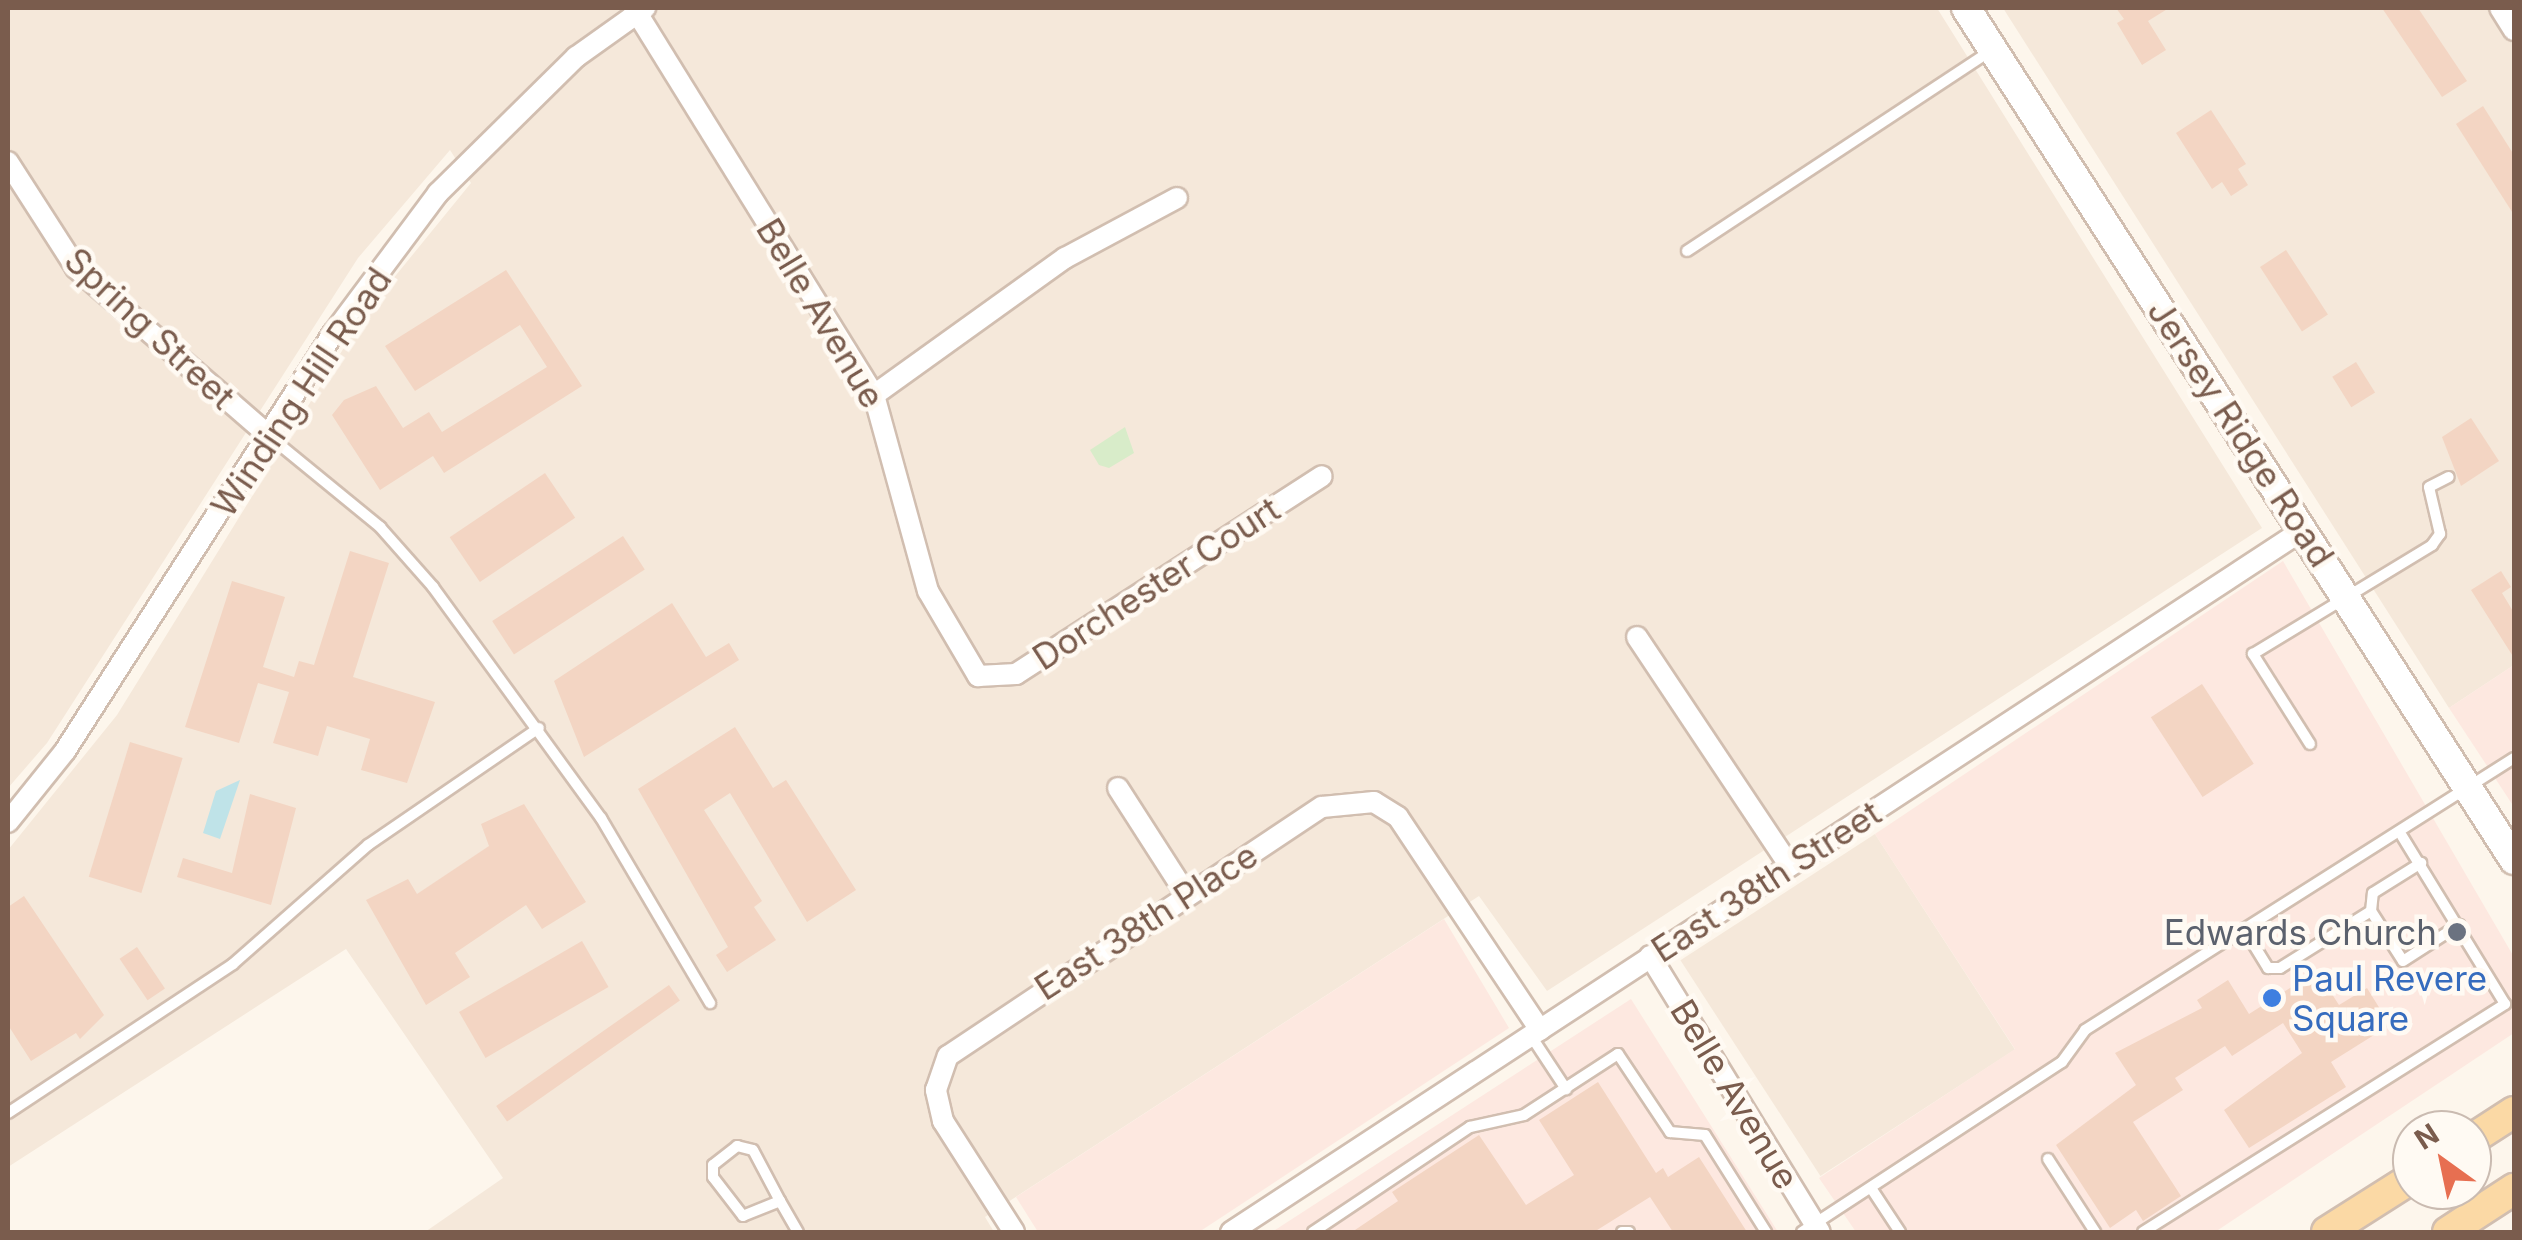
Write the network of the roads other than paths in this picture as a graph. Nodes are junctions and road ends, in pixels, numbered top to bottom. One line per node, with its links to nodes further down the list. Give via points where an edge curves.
1 (1966, 8): 5 (main road, Jersey Ridge Road)
2 (2500, 8): 4 (street)
3 (639, 9): 9 (street, Belle Avenue); 10 (street, Winding Hill Road, via 576,58 438,193)
4 (2514, 30)
5 (1993, 50): 8 (lane); 13 (main road, Jersey Ridge Road)
6 (8, 162): 10 (street, Spring Street, via 76,268)
7 (1177, 198): 9 (street, via 1066,258)
8 (1687, 251)
9 (874, 395): 16 (street, Belle Avenue, via 928,592 961,654)
10 (269, 436): 17 (lane, via 380,528); 22 (street, Winding Hill Road, via 65,751)
11 (1322, 476): 16 (street, Dorchester Court, via 1016,674)
12 (2449, 477): 14 (lane, via 2429,487 2440,534 2432,544)
13 (2303, 530): 14 (main road, Jersey Ridge Road); 26 (street, East 38th Street)
14 (2346, 596): 18 (lane, via 2252,654); 21 (main road, Jersey Ridge Road)
15 (1637, 637): 26 (street)
16 (987, 682)
17 (538, 728): 32 (lane); 36 (lane, via 368,845 233,964)
18 (2310, 744)
19 (2514, 758): 21 (lane)
20 (1118, 788): 27 (street)
21 (2470, 792): 23 (lane); 24 (main road, Jersey Ridge Road)
22 (8, 822)
23 (2402, 836): 25 (lane); 30 (lane)
24 (2514, 860)
25 (2420, 863): 28 (lane, via 2373,893); 29 (lane)
26 (1789, 865): 31 (street, East 38th Street)
27 (1186, 894): 33 (street, East 38th Place, via 1322,807 1357,800 1386,808 1410,831); 45 (street, East 38th Place, via 959,1043 936,1090 952,1138)
28 (2372, 911): 29 (lane, via 2402,961); 30 (lane, via 2280,968 2268,968)
29 (2459, 925): 51 (lane, via 2505,1004)
30 (2244, 930): 39 (lane, via 2085,1030 2062,1062)
31 (1650, 956): 33 (street, East 38th Street); 43 (street, Belle Avenue)
32 (710, 1003)
33 (1535, 1033): 34 (lane); 46 (street, East 38th Street)
34 (1566, 1088): 47 (lane, via 1524,1115 1470,1127); 48 (lane, via 1618,1054 1670,1132 1705,1135)
35 (2514, 1112): 37 (main road)
36 (8, 1113)
37 (2492, 1126)
38 (2048, 1158): 50 (lane)
39 (1871, 1188): 43 (lane); 49 (lane)
40 (2514, 1190): 53 (main road)
41 (2392, 1191): 52 (main road)
42 (780, 1201): 42 (lane, via 744,1216 712,1165 737,1146 753,1150); 44 (lane)
43 (1812, 1230)
44 (798, 1232)
45 (1014, 1232)
46 (1231, 1232)
47 (1313, 1232)
48 (1766, 1232)
49 (1900, 1232)
50 (2095, 1232)
51 (2143, 1232)
52 (2327, 1232)
53 (2448, 1232)

